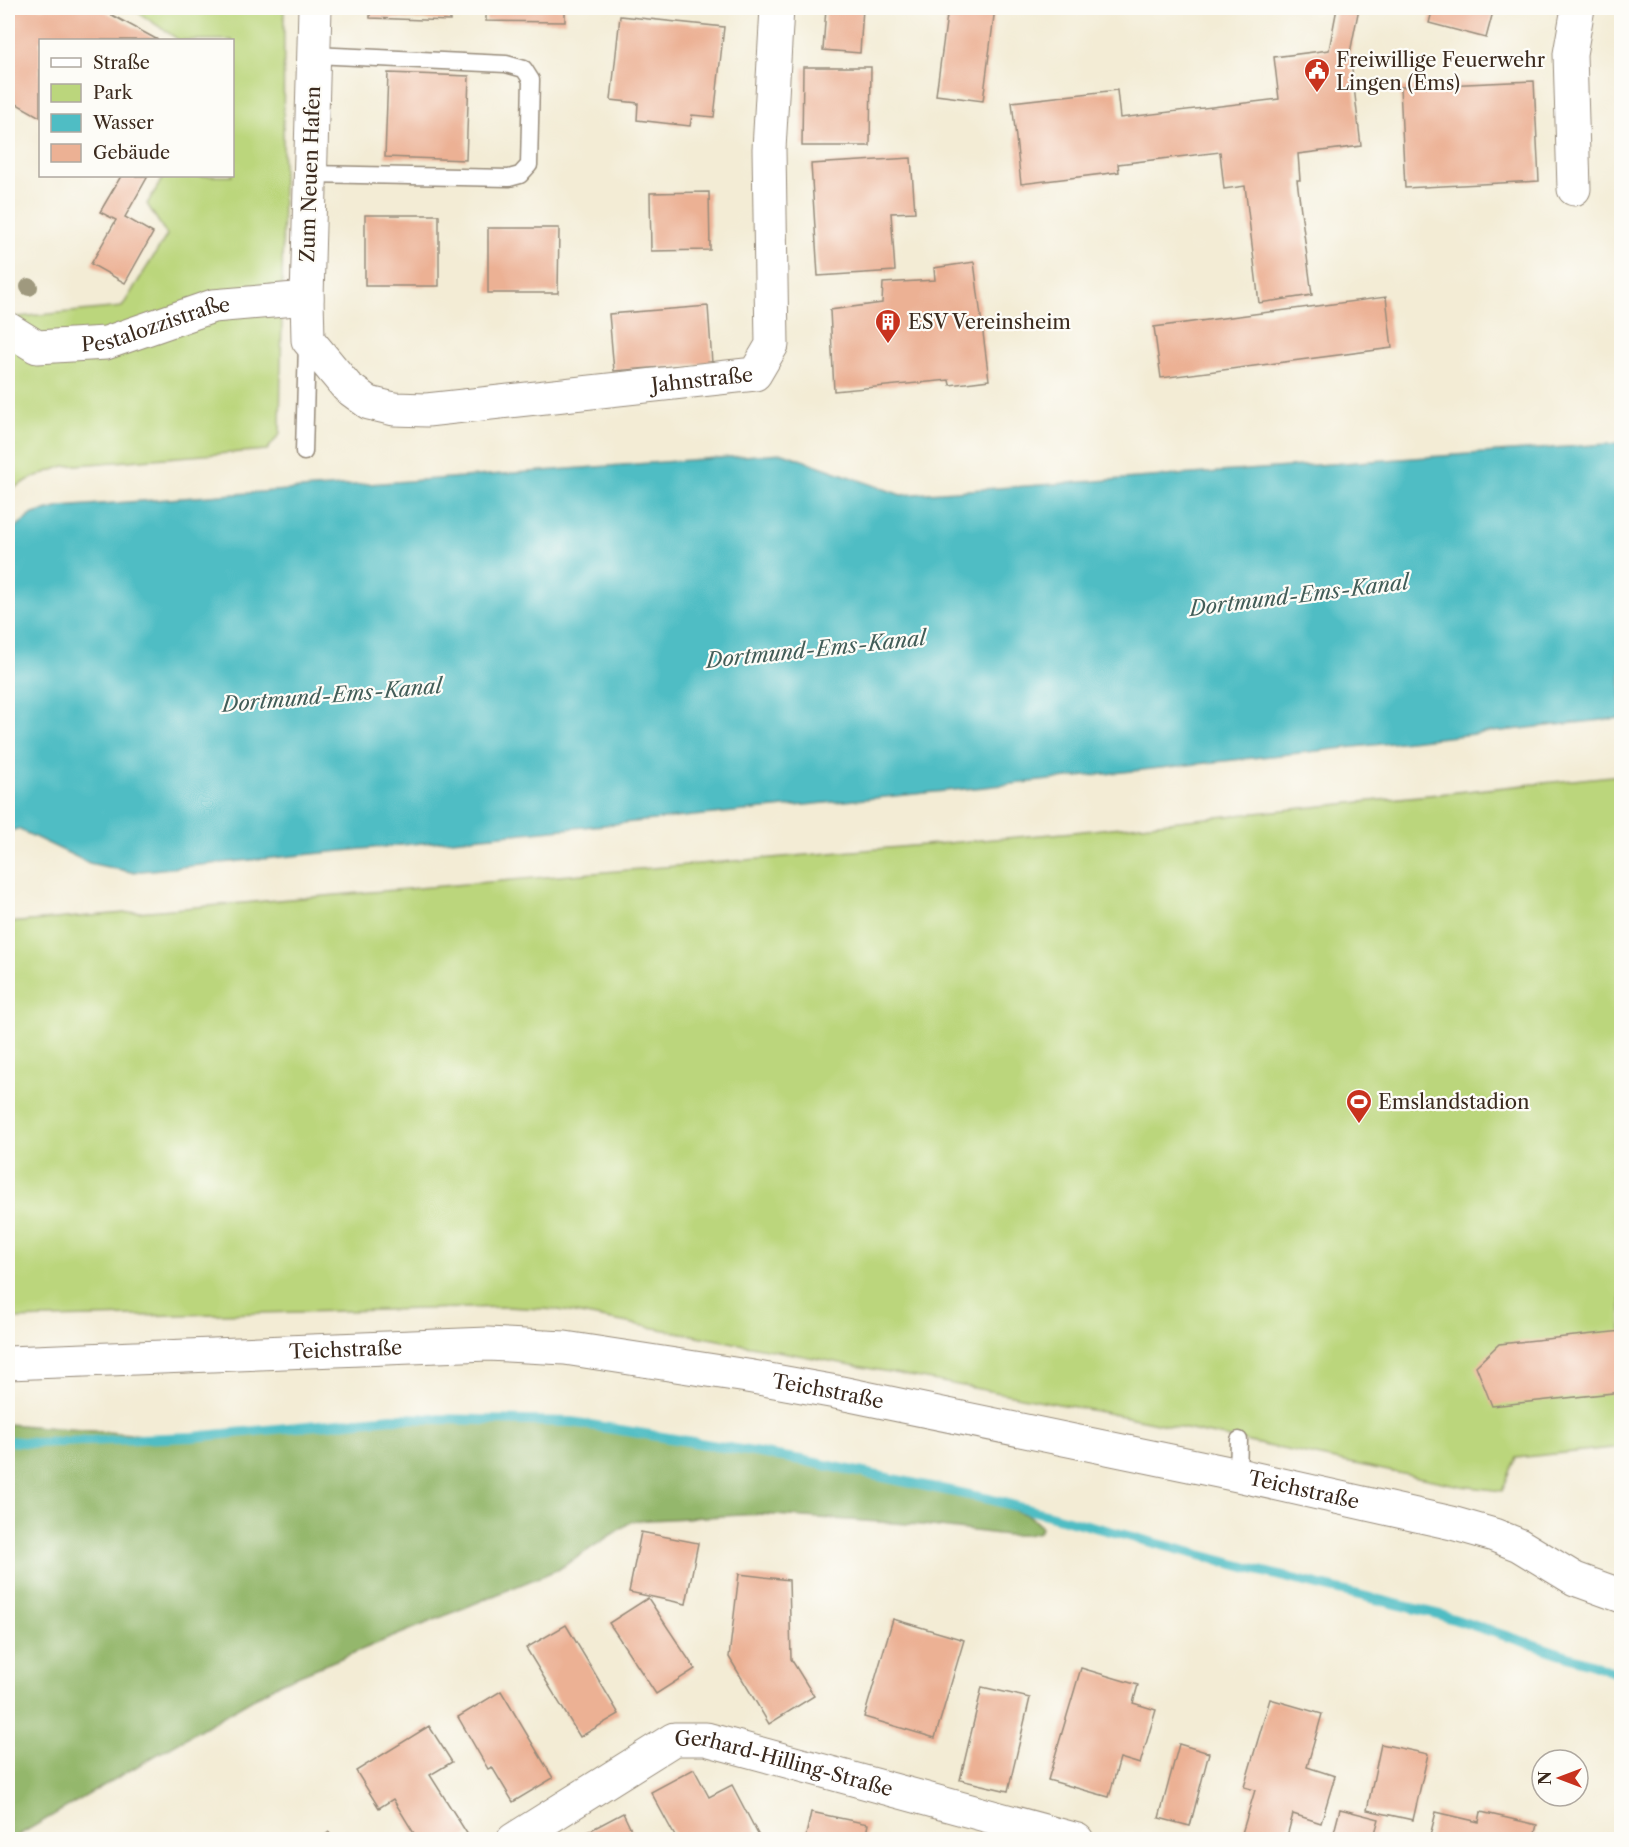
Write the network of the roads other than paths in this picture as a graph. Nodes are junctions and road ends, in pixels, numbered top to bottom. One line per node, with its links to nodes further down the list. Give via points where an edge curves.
1 (315, 8): 4 (street, Zum Neuen Hafen)
2 (777, 8): 9 (street, Jahnstraße, via 769,149 772,345 755,374 427,410 394,409 369,403 347,387)
3 (1578, 8): 6 (street, via 1570,54)
4 (314, 55): 5 (street, Zum Neuen Hafen); 5 (lane, via 506,64 524,69 531,80 529,165 520,175 509,178)
5 (310, 174): 7 (street, Zum Neuen Hafen)
6 (1574, 189)
7 (307, 298): 8 (street, Pestalozzistraße, via 213,306 106,343 37,347); 9 (street, Zum Neuen Hafen)
8 (8, 329)
9 (308, 340): 10 (lane)
10 (304, 452)
11 (8, 1363): 13 (street, Teichstraße, via 488,1344 565,1348 836,1392)
12 (1239, 1440): 13 (lane)
13 (1238, 1475): 14 (street, Teichstraße, via 1494,1535 1519,1545 1575,1579)
14 (1622, 1596)
15 (513, 1839): 16 (street, Gerhard-Hilling-Straße, via 674,1739 705,1739)
16 (1077, 1839)

